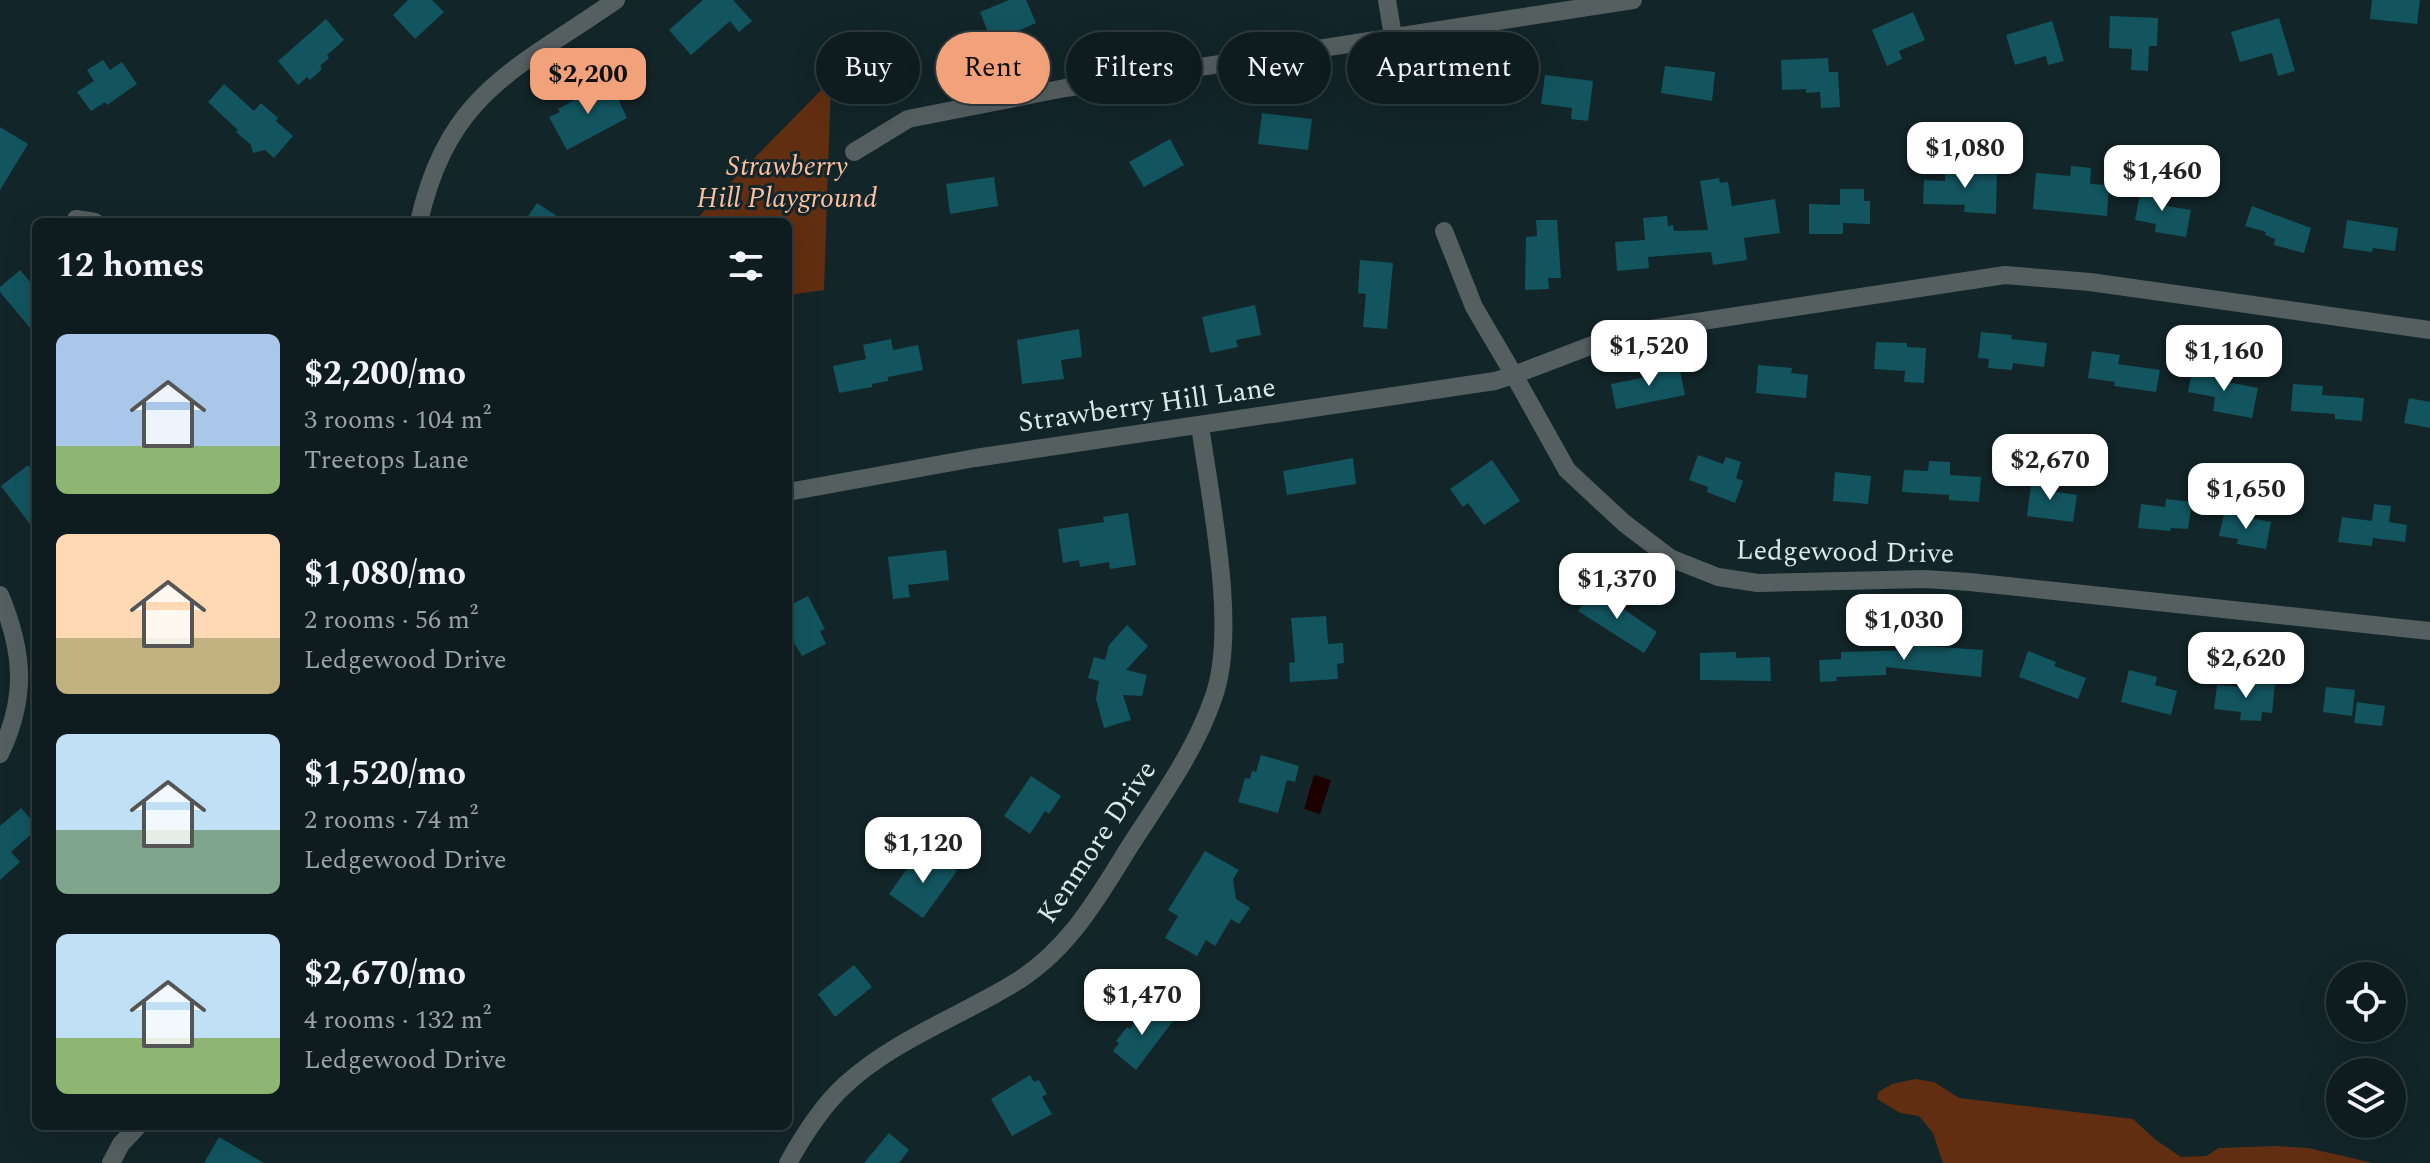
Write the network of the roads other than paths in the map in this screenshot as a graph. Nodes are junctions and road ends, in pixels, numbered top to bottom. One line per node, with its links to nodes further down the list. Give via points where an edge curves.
1 (616, 0): 8 (street, via 479,97 445,148)
2 (1387, 0): 4 (street)
3 (1633, 0): 5 (street)
4 (1392, 32)
5 (1420, 32)
6 (1347, 43): 7 (street, via 908,119)
7 (854, 152)
8 (420, 218)
9 (1444, 231): 11 (street, Ledgewood Drive, via 1474,307)
10 (2430, 330): 11 (street, via 2005,275 1624,333)
11 (1514, 375): 12 (street, Strawberry Hill Lane); 15 (street, Ledgewood Drive, via 1567,470 1670,558 1718,577 1758,583 1970,582)
12 (1200, 425): 13 (street, Strawberry Hill Lane); 19 (street, Kenmore Drive, via 1224,630 1215,693 1181,769 1089,913 1054,953 1014,984 890,1052 845,1085)
13 (792, 491)
14 (0, 595): 16 (street, via 11,622 20,694)
15 (2430, 631)
16 (0, 754)
17 (134, 1130): 18 (street)
18 (111, 1163)
19 (788, 1163)

